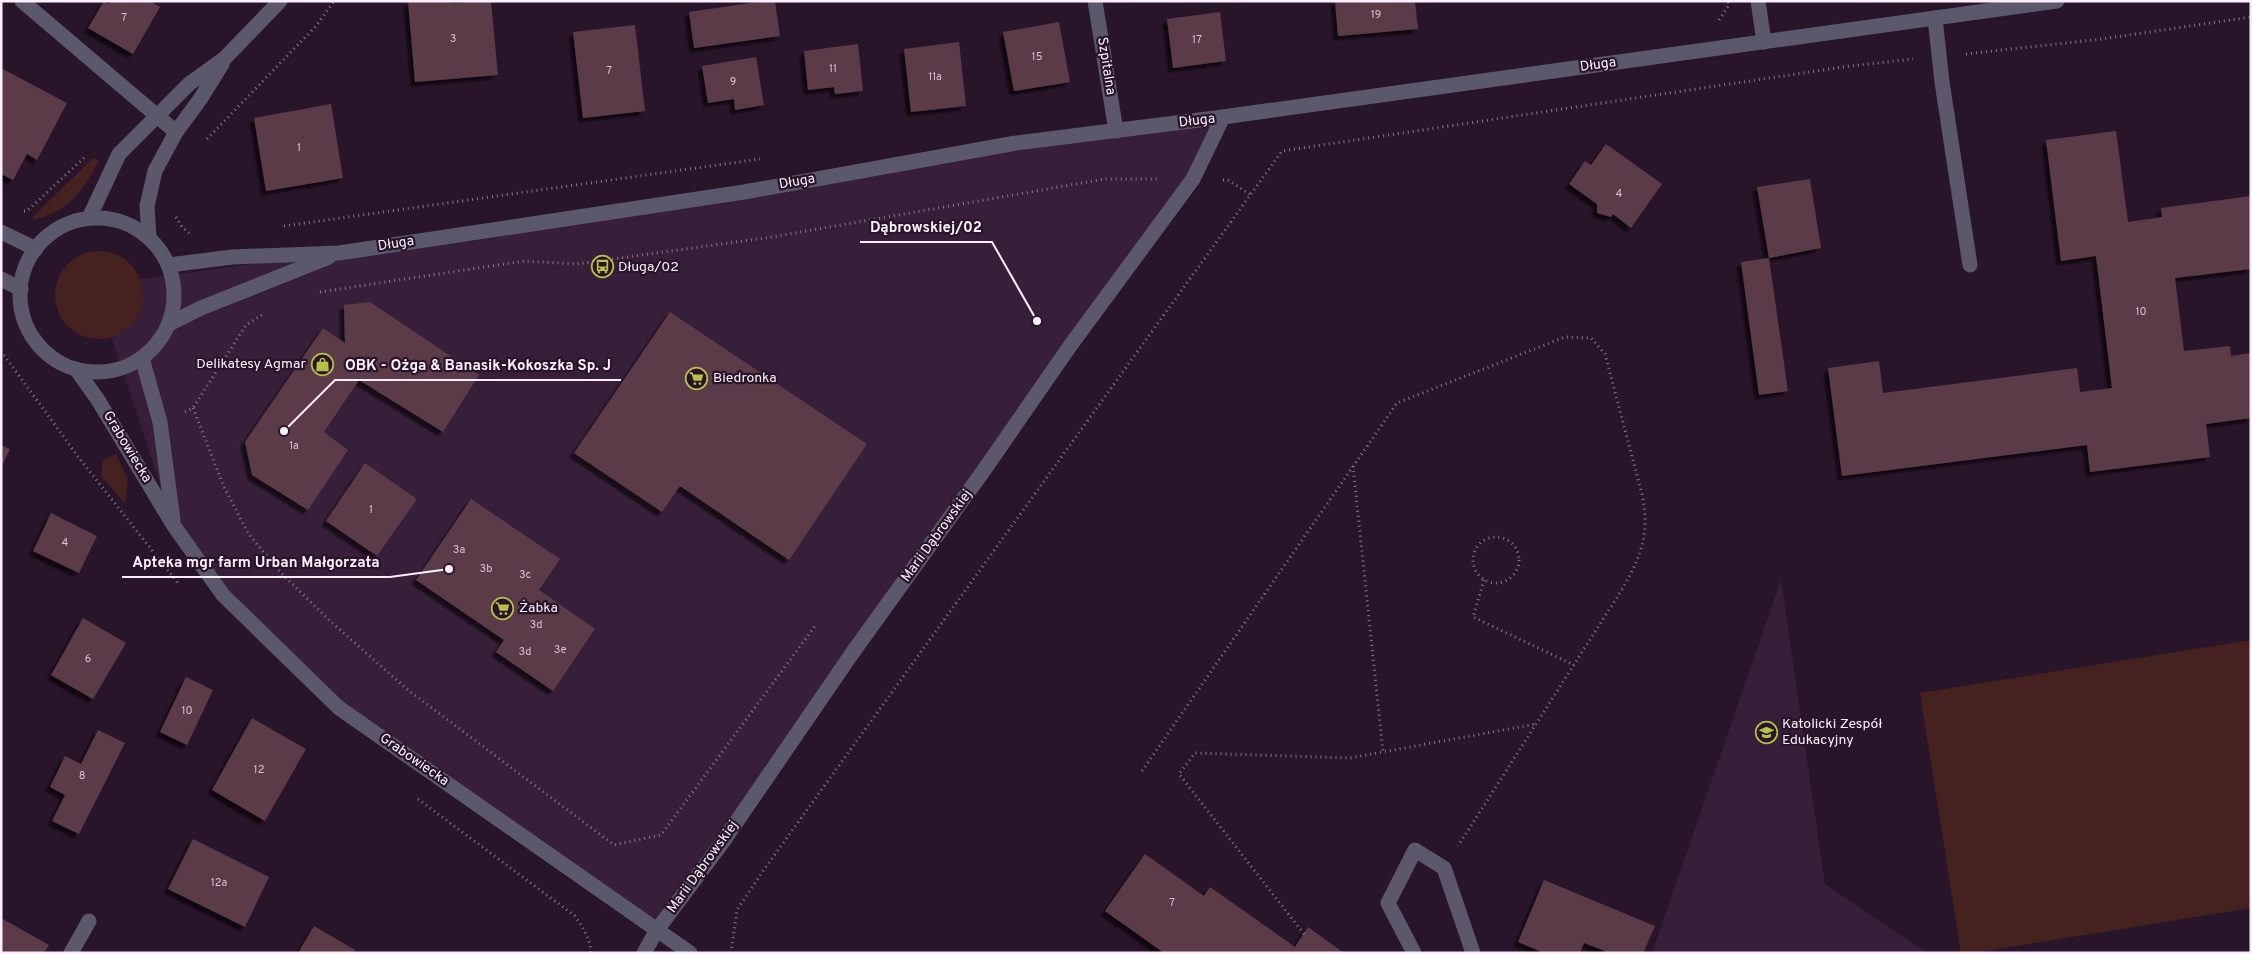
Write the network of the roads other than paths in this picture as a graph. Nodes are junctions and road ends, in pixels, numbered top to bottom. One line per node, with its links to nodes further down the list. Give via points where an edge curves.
1 (22, 1): 9 (street)
2 (280, 1): 8 (street)
3 (1095, 1): 11 (street, Szpitalna)
4 (1758, 1): 7 (street)
5 (2057, 1): 6 (street, Długa)
6 (1935, 18): 7 (street, Długa); 19 (street)
7 (1764, 42): 10 (street, Długa)
8 (225, 58): 9 (street, via 188,84); 12 (street)
9 (156, 116): 12 (street); 13 (street, via 119,154)
10 (1223, 117): 11 (street, Długa); 27 (street, Marii Dąbrowskiej, via 1193,179 1070,346 722,843)
11 (1116, 130): 17 (street, Długa, via 1016,143 744,192)
12 (176, 132): 15 (street, via 155,171 148,206)
13 (89, 218): 15 (street, via 110,219 131,226); 16 (street, via 50,234)
14 (1, 232): 16 (street)
15 (149, 238): 18 (street)
16 (36, 249): 21 (street, via 25,268)
17 (339, 253): 18 (street, Długa, via 232,257); 22 (street, Długa)
18 (169, 265): 22 (street, via 174,284 174,305)
19 (1970, 265)
20 (1, 279): 21 (street)
21 (21, 289): 24 (street, via 23,316 34,339 52,358)
22 (169, 324): 23 (street, via 158,343)
23 (142, 358): 24 (street, via 122,368 99,372); 25 (street, Grabowiecka, via 160,422)
24 (76, 370): 25 (street, Grabowiecka, via 98,400)
25 (174, 526): 27 (street, Grabowiecka, via 223,595 339,708)
26 (89, 922): 28 (street)
27 (657, 930): 29 (street, Marii Dąbrowskiej); 30 (street, Grabowiecka)
28 (71, 953)
29 (644, 953)
30 (690, 953)
31 (1414, 953): 32 (street, via 1388,903 1415,850 1444,868)
32 (1473, 953)

